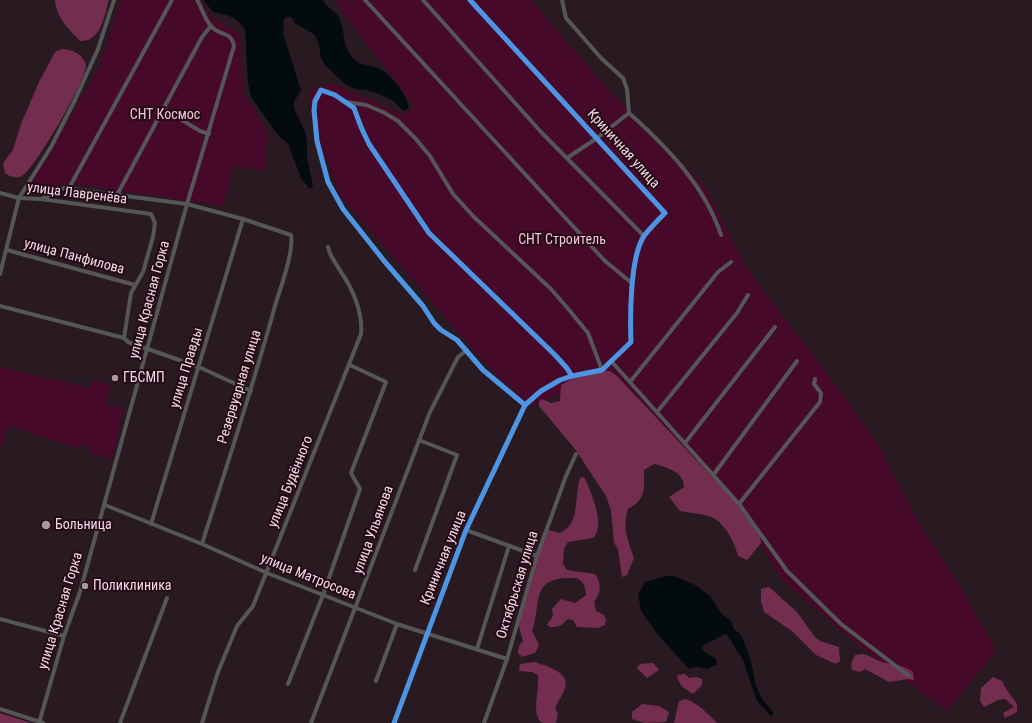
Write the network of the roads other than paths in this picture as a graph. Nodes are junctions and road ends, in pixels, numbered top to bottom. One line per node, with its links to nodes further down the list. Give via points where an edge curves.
1 (114, 0): 18 (street, via 79,93)
2 (172, 0): 15 (street)
3 (197, 0): 8 (street)
4 (365, 0): 30 (street, via 605,261)
5 (423, 0): 14 (street)
6 (470, 0): 13 (street, Криничная улица)
7 (562, 0): 11 (street, via 566,18 602,59 623,78 627,89)
8 (211, 26): 10 (street, via 202,37); 12 (street, улица Красная Горка, via 222,34 230,35 234,46)
9 (347, 102): 36 (street, via 320,90 315,106 317,141 334,196 434,323); 41 (street, via 366,104 384,112 398,121 415,138 430,156 453,194 551,289 588,333); 42 (street, via 357,112 369,144 429,233 545,345)
10 (164, 109): 12 (street); 17 (street)
11 (629, 113): 13 (street); 23 (street, via 689,175 705,199)
12 (209, 134): 20 (street, улица Красная Горка)
13 (597, 138): 14 (street); 24 (street, Криничная улица, via 665,213)
14 (567, 158): 24 (street)
15 (70, 188): 17 (street); 19 (street, via 64,188)
16 (0, 194): 18 (street, улица Лавренёва)
17 (117, 195): 20 (street)
18 (19, 198): 19 (street, улица Лавренёва); 26 (street)
19 (41, 199): 21 (street, улица Лавренёва)
20 (187, 204): 22 (street); 35 (street, улица Красная Горка)
21 (151, 214): 29 (street, улица Красная Горка, via 155,222 153,237 143,272)
22 (243, 219): 40 (street, улица Правды); 45 (street, Резервуарная улица, via 291,235 290,249)
23 (721, 235)
24 (644, 236): 30 (street, Криничная улица, via 636,260)
25 (328, 247): 39 (street, улица Будённого, via 330,255 353,292 362,323 361,334)
26 (7, 250): 28 (street); 29 (street, улица Панфилова)
27 (731, 262): 44 (street, via 718,272)
28 (0, 274)
29 (135, 284): 34 (street, улица Красная Горка)
30 (633, 284): 38 (street, Криничная улица, via 631,342)
31 (748, 295): 47 (street)
32 (0, 306): 34 (street)
33 (775, 327): 49 (street)
34 (124, 338): 35 (street, via 128,342)
35 (148, 348): 40 (street); 53 (street, улица Красная Горка)
36 (467, 350): 46 (street, via 489,375); 48 (street, улица Ульянова, via 458,357 442,387)
37 (797, 361): 51 (street)
38 (612, 362): 41 (street); 44 (street)
39 (350, 365): 60 (street, улица Будённого); 61 (street, via 386,382 351,473 360,489)
40 (199, 367): 45 (street); 54 (street, улица Правды)
41 (602, 370): 42 (street)
42 (572, 376): 46 (street, via 552,384)
43 (815, 379): 52 (street, via 814,384 821,393 820,402)
44 (630, 382): 47 (street)
45 (251, 391): 56 (street, Резервуарная улица)
46 (525, 404): 55 (street, Криничная улица)
47 (657, 412): 49 (street)
48 (419, 440): 59 (street, via 457,455); 63 (street, улица Ульянова)
49 (685, 442): 51 (street)
50 (576, 454): 58 (street, Октябрьская улица)
51 (714, 474): 52 (street)
52 (739, 504): 70 (street, via 780,564 815,600 841,624)
53 (104, 505): 54 (street, улица Матросова); 67 (street, улица Красная Горка, via 80,592)
54 (151, 524): 56 (street, улица Матросова)
55 (466, 530): 57 (street); 66 (street, Криничная улица)
56 (202, 544): 60 (street, улица Матросова)
57 (509, 546): 58 (street); 68 (street)
58 (537, 556): 69 (street, Октябрьская улица)
59 (415, 570)
60 (267, 573): 61 (street, улица Матросова); 76 (street, улица Будённого, via 253,606 237,626 218,672)
61 (323, 595): 63 (street, улица Матросова); 72 (street)
62 (167, 598): 75 (street)
63 (356, 608): 65 (street, улица Матросова); 77 (street, улица Ульянова)
64 (0, 619): 67 (street)
65 (397, 624): 66 (street, улица Матросова); 71 (street)
66 (427, 633): 68 (street, улица Матросова); 78 (street, Криничная улица)
67 (64, 636): 74 (street, улица Красная Горка)
68 (477, 649): 69 (street, улица Матросова)
69 (507, 659): 79 (street, Октябрьская улица)
70 (909, 676)
71 (376, 681)
72 (288, 684)
73 (0, 709): 74 (street)
74 (40, 723)
75 (120, 723)
76 (202, 723)
77 (311, 723)
78 (394, 723)
79 (484, 723)

